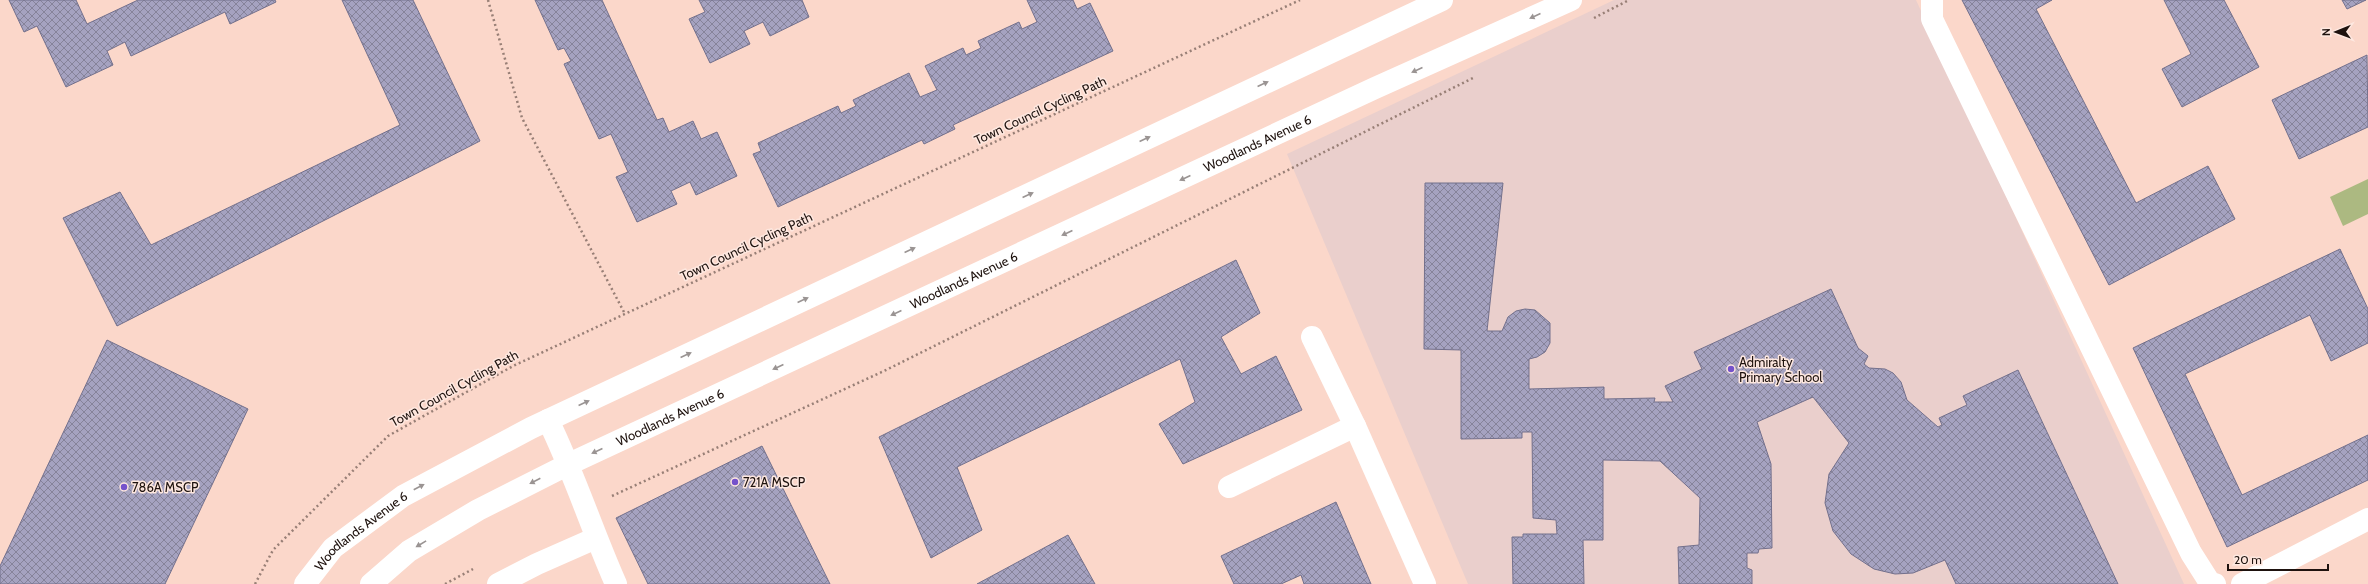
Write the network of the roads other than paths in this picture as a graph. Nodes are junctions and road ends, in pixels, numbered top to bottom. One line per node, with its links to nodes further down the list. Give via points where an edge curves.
1 (1442, 0): 5 (street, Woodlands Avenue 6, one-way to 1)
2 (1571, 0): 7 (street, Woodlands Avenue 6, one-way to 7, via 1375,88)
3 (1932, 0): 16 (street, via 1932,19 2191,553 2210,583)
4 (1312, 337): 6 (street)
5 (548, 420): 7 (street); 11 (street, Woodlands Avenue 6, one-way to 5, via 333,548 403,496)
6 (1355, 426): 8 (street); 15 (street)
7 (570, 464): 10 (street); 12 (street, Woodlands Avenue 6, one-way to 12, via 478,510 409,551)
8 (1229, 488)
9 (2368, 519): 17 (street)
10 (596, 538): 13 (street); 14 (street)
11 (305, 584)
12 (371, 584)
13 (498, 584)
14 (616, 584)
15 (1425, 584)
16 (2215, 584)
17 (2242, 584)

